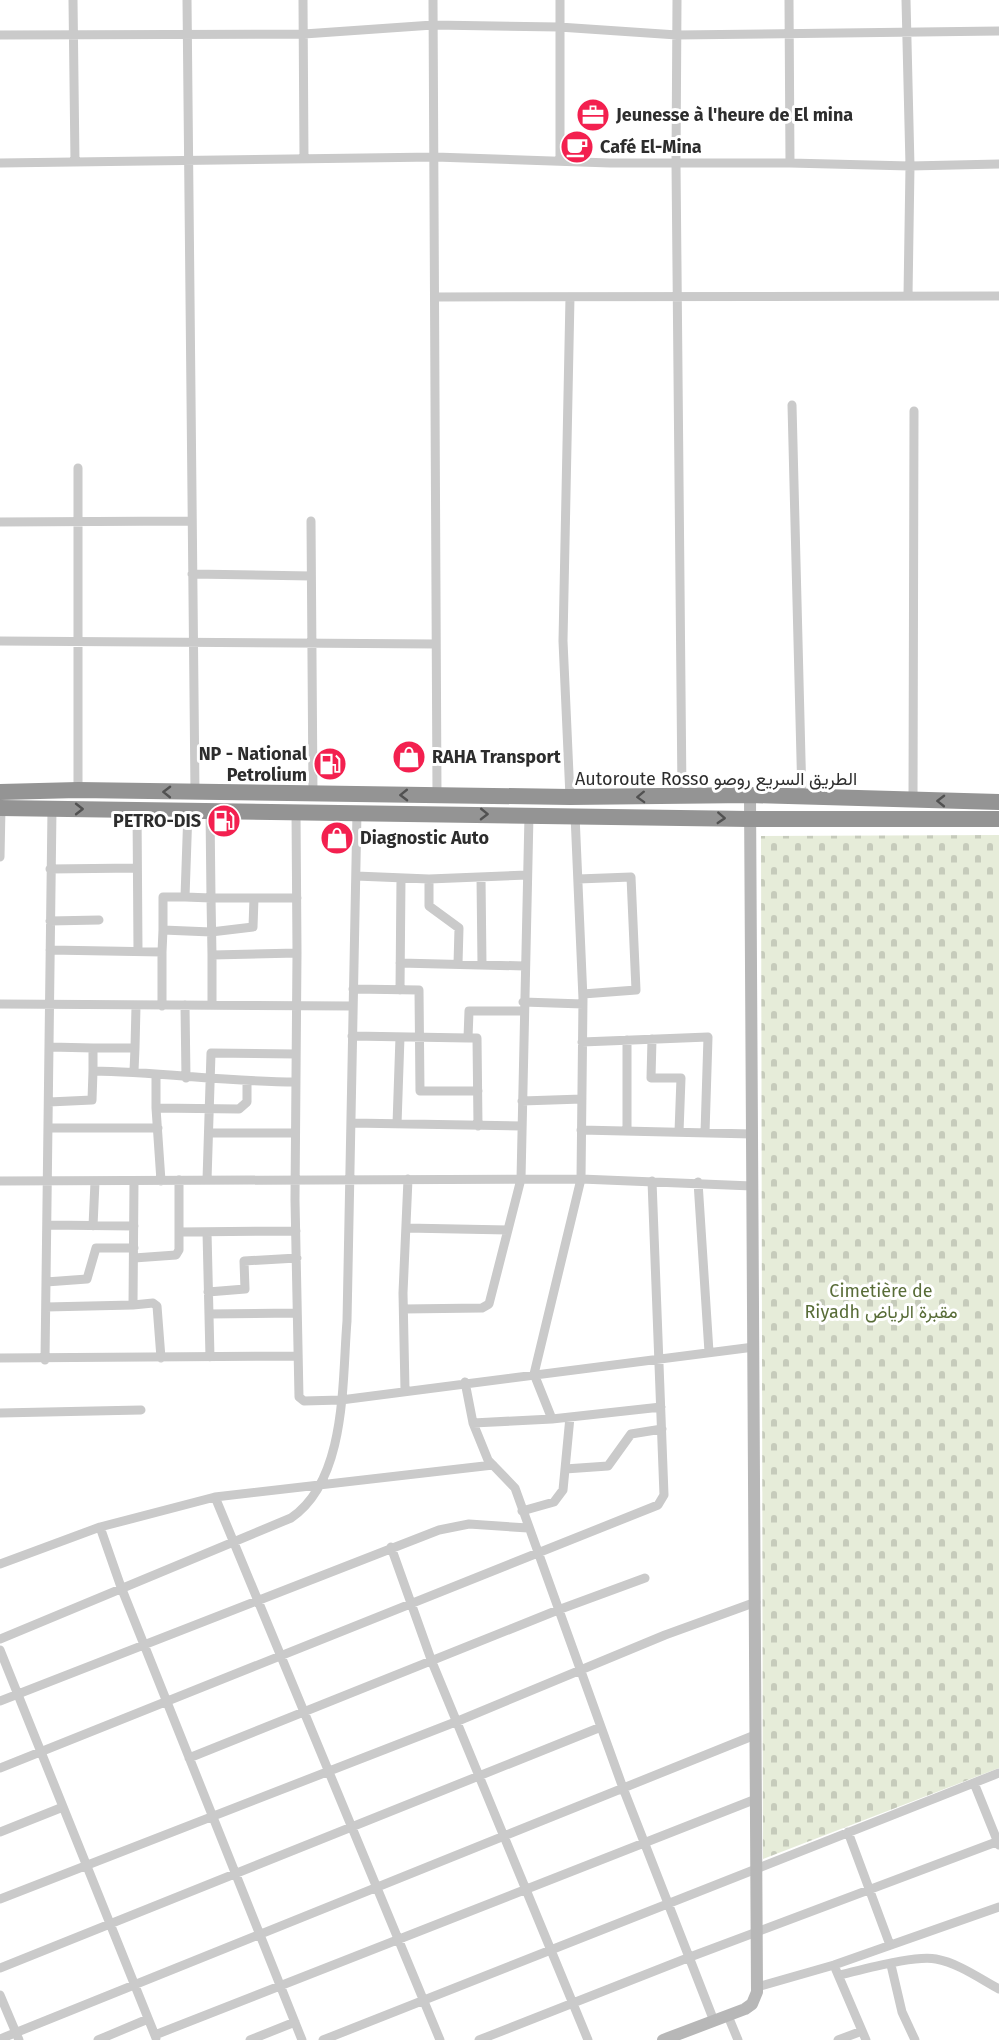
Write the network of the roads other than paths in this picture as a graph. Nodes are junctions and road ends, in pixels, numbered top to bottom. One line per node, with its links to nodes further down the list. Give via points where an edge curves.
1 (73, 0): 18 (street)
2 (187, 0): 17 (street)
3 (303, 0): 14 (street)
4 (433, 0): 9 (street)
5 (560, 0): 10 (street)
6 (677, 0): 16 (street)
7 (789, 0): 13 (street)
8 (906, 0): 11 (street)
9 (433, 25): 10 (street); 14 (street); 19 (street)
10 (559, 27): 16 (street); 22 (street)
11 (907, 30): 12 (street); 13 (street); 28 (street)
12 (999, 31)
13 (789, 33): 16 (street); 26 (street)
14 (304, 34): 17 (street); 20 (street)
15 (0, 35): 18 (street)
16 (677, 35): 25 (street)
17 (187, 36): 18 (street); 21 (street)
18 (73, 37): 23 (street)
19 (435, 157): 20 (street); 22 (street); 31 (street)
20 (304, 158): 21 (street)
21 (187, 160): 23 (street); 37 (street)
22 (560, 160): 25 (street)
23 (75, 162): 24 (street)
24 (0, 163)
25 (676, 163): 26 (street); 33 (street)
26 (790, 163): 28 (street)
27 (999, 164): 28 (street)
28 (910, 166): 29 (street)
29 (908, 296): 30 (street); 33 (street)
30 (999, 296)
31 (436, 297): 32 (street); 46 (street)
32 (570, 297): 33 (street); 54 (street, via 563,641)
33 (678, 297): 52 (street)
34 (792, 405): 55 (street)
35 (914, 411): 56 (street)
36 (78, 468): 40 (street)
37 (191, 521): 40 (street); 41 (street)
38 (311, 521): 42 (street)
39 (0, 522): 40 (street)
40 (77, 524): 44 (street)
41 (192, 574): 42 (street); 45 (street)
42 (311, 576): 47 (street)
43 (0, 641): 44 (street)
44 (76, 641): 45 (street); 48 (street)
45 (193, 643): 47 (street); 49 (street)
46 (436, 644): 47 (street); 51 (street)
47 (312, 645): 50 (street)
48 (78, 790): 49 (highway, Autoroute Rosso الطريق السريع روصو, one-way to 48); 57 (highway, Autoroute Rosso الطريق السريع روصو)
49 (195, 793): 50 (highway, Autoroute Rosso الطريق السريع روصو)
50 (314, 794): 51 (highway, Autoroute Rosso الطريق السريع روصو, one-way to 50)
51 (437, 794): 54 (highway, Autoroute Rosso الطريق السريع روصو)
52 (682, 795): 53 (highway, Autoroute Rosso الطريق السريع روصو); 54 (highway, Autoroute Rosso الطريق السريع روصو, one-way to 54)
53 (750, 795): 55 (highway, Autoroute Rosso الطريق السريع روصو); 67 (street)
54 (570, 797)
55 (802, 798): 56 (highway, Autoroute Rosso الطريق السريع روصو)
56 (912, 801): 58 (highway, Autoroute Rosso الطريق السريع روصو, one-way to 56)
57 (0, 802): 59 (highway, Autoroute Rosso الطريق السريع روصو); 69 (street)
58 (999, 802)
59 (52, 808): 60 (highway, Autoroute Rosso الطريق السريع روصو, one-way to 60); 71 (street)
60 (137, 809): 61 (highway, Autoroute Rosso الطريق السريع روصو); 70 (street)
61 (188, 810): 62 (highway, Autoroute Rosso الطريق السريع روصو); 78 (street)
62 (210, 810): 63 (highway, Autoroute Rosso الطريق السريع روصو); 79 (street)
63 (296, 811): 64 (highway, Autoroute Rosso الطريق السريع روصو); 81 (street)
64 (357, 812): 65 (highway, Autoroute Rosso الطريق السريع روصو, one-way to 65); 73 (street)
65 (529, 814): 66 (highway, Autoroute Rosso الطريق السريع روصو); 72 (street)
66 (576, 814): 67 (highway, Autoroute Rosso الطريق السريع روصو, one-way to 67); 77 (street)
67 (749, 819): 68 (highway, Autoroute Rosso الطريق السريع روصو); 143 (street)
68 (999, 819)
69 (0, 856)
70 (137, 868): 71 (street); 87 (street)
71 (50, 869): 83 (street)
72 (527, 875): 74 (street); 94 (street)
73 (356, 876): 75 (street); 95 (street)
74 (481, 877): 76 (street); 93 (street)
75 (401, 878): 76 (street); 91 (street)
76 (429, 879): 92 (street, via 429,906 459,928)
77 (578, 879): 97 (street); 97 (street, via 631,877 636,990)
78 (185, 897): 79 (street); 84 (street, via 163,897)
79 (211, 898): 80 (street); 85 (street)
80 (254, 898): 81 (street); 85 (street, via 253,927)
81 (297, 898): 89 (street)
82 (99, 920): 83 (street)
83 (50, 921): 86 (street)
84 (163, 930): 85 (street); 88 (street)
85 (212, 932): 90 (street)
86 (50, 950): 87 (street); 99 (street)
87 (138, 951): 88 (street)
88 (162, 952): 104 (street)
89 (297, 953): 90 (street); 102 (street)
90 (212, 955): 101 (street)
91 (400, 963): 92 (street); 96 (street)
92 (458, 964): 93 (street)
93 (482, 965): 94 (street)
94 (524, 966): 106 (street)
95 (353, 989): 96 (street); 105 (street)
96 (400, 990): 109 (street, via 419,990)
97 (583, 999): 106 (street); 113 (street)
98 (0, 1004): 99 (street)
99 (51, 1005): 103 (street); 114 (street)
100 (185, 1005): 101 (street); 104 (street); 121 (street)
101 (212, 1005): 102 (street)
102 (297, 1005): 105 (street); 117 (street)
103 (136, 1006): 104 (street); 115 (street)
104 (162, 1006)
105 (352, 1006): 107 (street)
106 (523, 1006): 110 (street, via 469,1011); 127 (street)
107 (352, 1036): 108 (street); 131 (street)
108 (400, 1037): 109 (street); 132 (street)
109 (420, 1037): 110 (street); 125 (street, via 420,1091)
110 (468, 1038): 125 (street, via 477,1038)
111 (652, 1039): 112 (street); 139 (street, via 651,1078 681,1078); 142 (street, via 708,1037)
112 (627, 1040): 113 (street); 138 (street)
113 (582, 1042): 126 (street)
114 (50, 1047): 116 (street); 128 (street)
115 (135, 1047): 116 (street); 119 (street)
116 (93, 1048): 118 (street)
117 (296, 1054): 122 (street, via 211,1053); 124 (street)
118 (93, 1071): 119 (street); 128 (street, via 92,1100)
119 (134, 1071): 120 (street)
120 (156, 1074): 121 (street); 129 (street)
121 (186, 1078): 122 (street)
122 (210, 1080): 123 (street); 130 (street)
123 (247, 1082): 124 (street); 130 (street, via 245,1106)
124 (296, 1082): 141 (street)
125 (478, 1091): 133 (street)
126 (582, 1099): 127 (street); 137 (street)
127 (522, 1101): 134 (street)
128 (49, 1102): 135 (street)
129 (156, 1108): 130 (street); 136 (street)
130 (210, 1110): 140 (street)
131 (352, 1123): 132 (street); 150 (street)
132 (397, 1124): 133 (street)
133 (478, 1126): 134 (street)
134 (522, 1126): 145 (street)
135 (49, 1128): 136 (street); 155 (street)
136 (158, 1128): 154 (street)
137 (581, 1130): 138 (street); 146 (street)
138 (627, 1131): 139 (street)
139 (679, 1132): 142 (street)
140 (209, 1133): 141 (street); 148 (street)
141 (296, 1133): 149 (street)
142 (705, 1133): 143 (street)
143 (752, 1134): 158 (street)
144 (408, 1179): 145 (street); 150 (street); 162 (street)
145 (521, 1179): 146 (street); 163 (street)
146 (581, 1179): 151 (street); 184 (street)
147 (179, 1180): 148 (street); 154 (street); 165 (street)
148 (207, 1180): 149 (street)
149 (296, 1180): 150 (street); 164 (street)
150 (352, 1180): 187 (street)
151 (652, 1180): 157 (street); 182 (street)
152 (0, 1181): 155 (street)
153 (134, 1181): 154 (street); 156 (street); 161 (street)
154 (161, 1181)
155 (47, 1182): 156 (street); 159 (street)
156 (95, 1182): 160 (street)
157 (698, 1182): 158 (street); 177 (street)
158 (752, 1186): 176 (street)
159 (46, 1225): 160 (street); 169 (street)
160 (93, 1226): 161 (street)
161 (134, 1226): 167 (street)
162 (406, 1228): 163 (street); 173 (street)
163 (508, 1230): 173 (street, via 489,1304)
164 (296, 1231): 166 (street); 168 (street)
165 (178, 1232): 166 (street); 167 (street, via 176,1255)
166 (207, 1232): 170 (street)
167 (134, 1253): 169 (street, via 96,1248 87,1279); 171 (street)
168 (297, 1258): 170 (street, via 244,1261 245,1289); 174 (street)
169 (46, 1282): 172 (street)
170 (208, 1292): 175 (street)
171 (133, 1305): 172 (street); 181 (street, via 157,1306)
172 (46, 1307): 183 (street)
173 (404, 1310): 186 (street)
174 (295, 1313): 175 (street); 178 (street)
175 (209, 1314): 179 (street)
176 (754, 1347): 177 (street); 209 (street)
177 (709, 1352): 182 (street)
178 (297, 1356): 179 (street); 187 (street, via 299,1397 304,1401)
179 (210, 1357): 181 (street)
180 (0, 1358): 183 (street)
181 (160, 1358): 183 (street)
182 (659, 1358): 184 (street); 188 (street)
183 (45, 1360)
184 (534, 1374): 185 (street); 192 (street)
185 (465, 1382): 186 (street); 193 (street)
186 (405, 1390): 187 (street)
187 (341, 1400): 197 (street, via 331,1461)
188 (661, 1407): 191 (street); 194 (street)
189 (141, 1410): 190 (street)
190 (0, 1413)
191 (570, 1417): 192 (street); 196 (street)
192 (552, 1419): 193 (street)
193 (473, 1423): 195 (street)
194 (662, 1429): 196 (street, via 634,1432 608,1466); 204 (street, via 663,1501)
195 (493, 1466): 197 (street); 199 (street, via 510,1481)
196 (565, 1469): 199 (street, via 563,1490 554,1502)
197 (320, 1485): 198 (street); 202 (street, via 291,1518)
198 (215, 1497): 200 (street); 202 (street)
199 (522, 1510): 201 (street)
200 (100, 1527): 205 (street); 207 (street)
201 (528, 1528): 203 (street, via 469,1524); 204 (street)
202 (234, 1539): 207 (street); 208 (street)
203 (391, 1547): 208 (street); 210 (street)
204 (537, 1553): 210 (street); 211 (street)
205 (0, 1564)
206 (645, 1578): 211 (street)
207 (121, 1587): 212 (street); 213 (street)
208 (258, 1598): 213 (street); 215 (street)
209 (756, 1602): 217 (street); 224 (street)
210 (410, 1604): 215 (street); 216 (street)
211 (558, 1610): 216 (street); 217 (street)
212 (0, 1639)
213 (145, 1644): 218 (street); 220 (street)
214 (0, 1650): 218 (street)
215 (281, 1656): 220 (street); 221 (street)
216 (432, 1662): 221 (street); 222 (street)
217 (581, 1670): 222 (street); 223 (street)
218 (17, 1694): 219 (street); 225 (street)
219 (0, 1701)
220 (166, 1701): 225 (street); 226 (street)
221 (305, 1713): 226 (street); 228 (street)
222 (458, 1720): 228 (street); 230 (street)
223 (602, 1728): 230 (street); 232 (street)
224 (755, 1735): 232 (street); 233 (street)
225 (41, 1752): 227 (street); 234 (street)
226 (189, 1758): 235 (street)
227 (0, 1768)
228 (328, 1771): 235 (street); 236 (street)
229 (999, 1773): 231 (street)
230 (480, 1776): 236 (street); 239 (street)
231 (974, 1783): 238 (street); 240 (street)
232 (623, 1788): 239 (street); 241 (street)
233 (756, 1799): 241 (street); 243 (street)
234 (63, 1807): 237 (street); 242 (street)
235 (212, 1816): 242 (street); 244 (street)
236 (352, 1827): 244 (street); 245 (street)
237 (0, 1832)
238 (848, 1832): 243 (street); 246 (street)
239 (504, 1836): 245 (street); 247 (street)
240 (999, 1842): 246 (street)
241 (645, 1844): 247 (street); 249 (street)
242 (87, 1865): 248 (street); 251 (street)
243 (757, 1867): 249 (street); 252 (street)
244 (236, 1875): 251 (street); 253 (street)
245 (376, 1887): 253 (street); 254 (street)
246 (869, 1890): 252 (street); 255 (street)
247 (527, 1891): 254 (street); 256 (street)
248 (0, 1899)
249 (668, 1903): 256 (street); 257 (street)
250 (999, 1907): 255 (street)
251 (111, 1925): 260 (street); 262 (street)
252 (757, 1933): 257 (street); 264 (street)
253 (260, 1934): 262 (street); 263 (street)
254 (399, 1941): 263 (street); 267 (street)
255 (891, 1945): 258 (street)
256 (551, 1949): 267 (street); 268 (street)
257 (690, 1957): 268 (street); 271 (street)
258 (834, 1965): 261 (street); 264 (street)
259 (891, 1965): 261 (street); 265 (street, via 919,1958 936,1959 964,1969); 287 (street, via 902,2012)
260 (0, 1968)
261 (838, 1975): 273 (street)
262 (135, 1985): 270 (street); 274 (street)
263 (281, 1987): 272 (street); 275 (street)
264 (757, 1987): 269 (street, via 752,2004)
265 (999, 1989)
266 (0, 1995): 274 (street)
267 (423, 2000): 280 (street); 281 (street)
268 (573, 2003): 282 (street); 283 (street)
269 (728, 2016): 271 (street); 285 (street)
270 (148, 2019): 275 (street); 277 (street)
271 (714, 2021): 284 (street)
272 (295, 2022): 278 (street); 279 (street)
273 (864, 2035): 286 (street)
274 (17, 2036): 276 (street)
275 (156, 2037)
276 (0, 2039)
277 (98, 2040)
278 (250, 2040)
279 (302, 2040)
280 (323, 2040)
281 (440, 2040)
282 (479, 2040)
283 (588, 2040)
284 (663, 2040)
285 (738, 2040)
286 (838, 2040)
287 (915, 2040)

